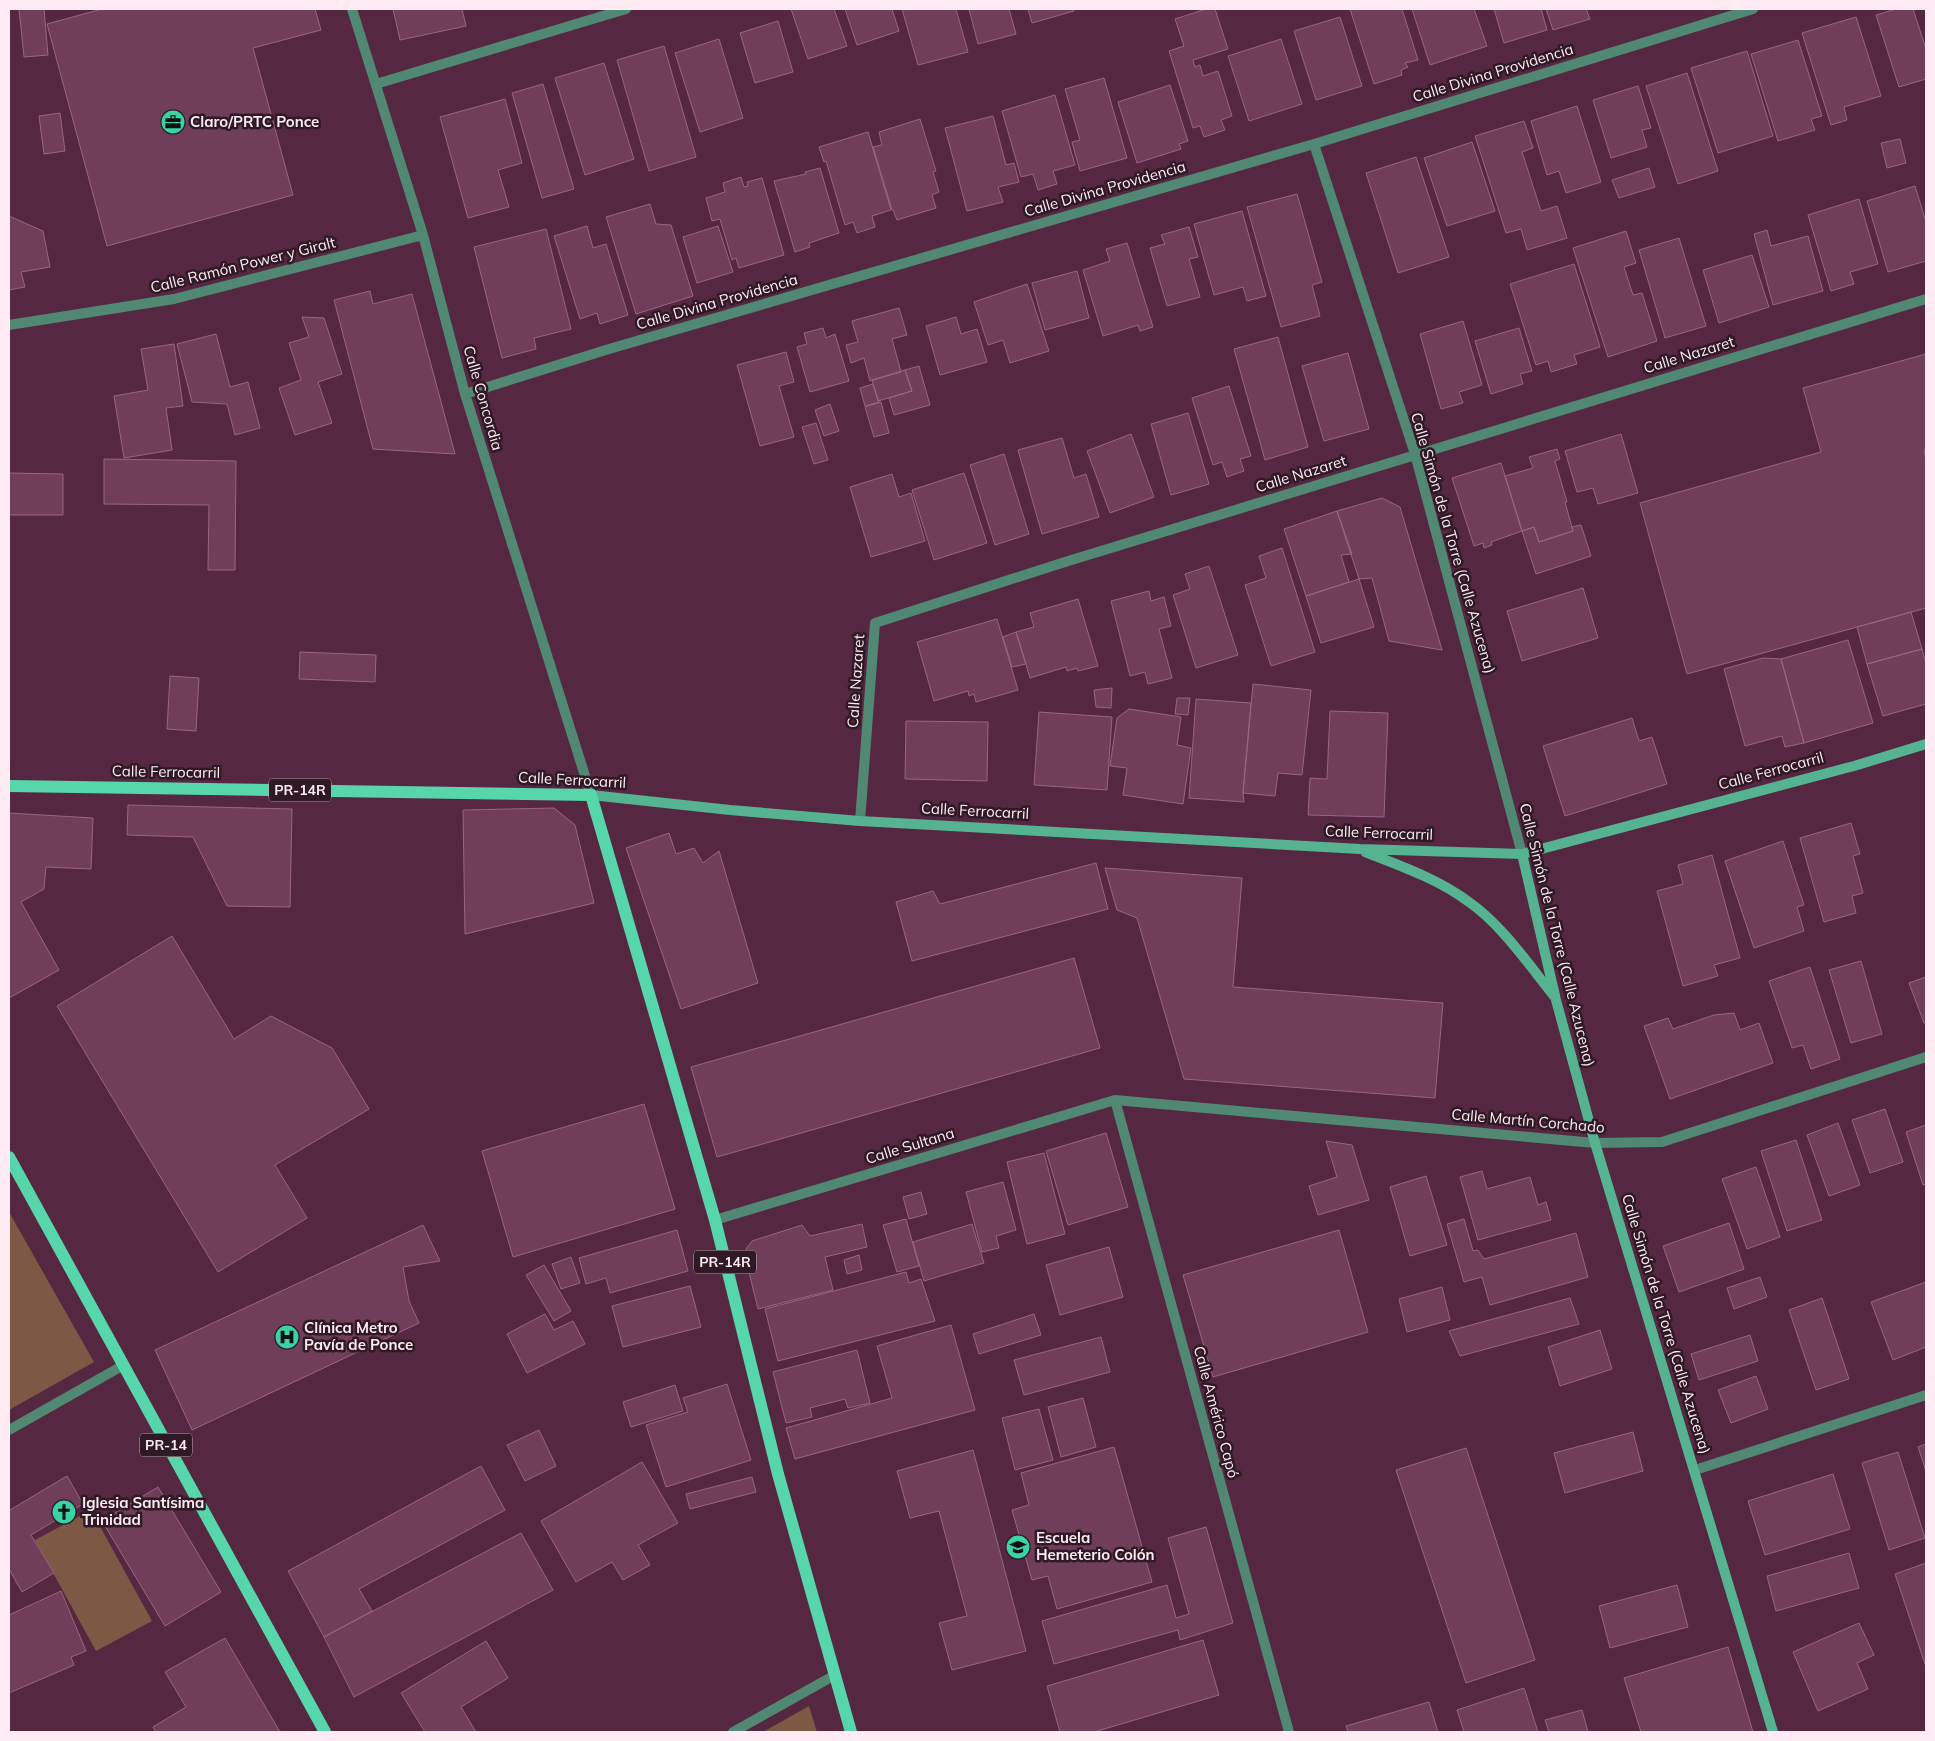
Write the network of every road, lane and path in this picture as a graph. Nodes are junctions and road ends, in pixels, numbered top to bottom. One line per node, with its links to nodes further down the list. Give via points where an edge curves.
1 (352, 9): 4 (street, Calle Concordia)
2 (626, 9): 4 (street)
3 (1753, 9): 5 (street, Calle Divina Providencia)
4 (376, 84): 6 (street, Calle Concordia)
5 (1314, 144): 9 (street, Calle Divina Providencia); 10 (street, Calle Simón de la Torre (Calle Azucena))
6 (422, 234): 8 (street, Calle Ramón Power y Giralt, via 174,300); 9 (street, Calle Concordia)
7 (1926, 298): 10 (street, Calle Nazaret)
8 (9, 325)
9 (465, 394): 13 (street, Calle Concordia)
10 (1415, 454): 14 (street, Calle Nazaret, via 1064,562 876,624); 16 (street, Calle Simón de la Torre (Calle Azucena))
11 (1926, 744): 16 (street, Calle Ferrocarril)
12 (9, 786): 13 (main road, Calle Ferrocarril / PR-14R)
13 (590, 794): 14 (street, Calle Ferrocarril, via 730,810); 22 (main road, PR-14R)
14 (860, 820): 15 (street, Calle Ferrocarril)
15 (1360, 849): 16 (street, Calle Ferrocarril); 17 (street, via 1438,882 1470,902 1503,934)
16 (1522, 854): 17 (street, Calle Simón de la Torre (Calle Azucena))
17 (1556, 1000): 20 (street, Calle Simón de la Torre (Calle Azucena))
18 (1926, 1057): 20 (street, Calle Martín Corchado, via 1662,1142)
19 (1114, 1100): 20 (street, Calle Martín Corchado); 22 (street, Calle Sultana); 31 (street, Calle Américo Capó)
20 (1595, 1143): 26 (street, Calle Simón de la Torre (Calle Azucena))
21 (9, 1157): 23 (main road, PR-14)
22 (715, 1220): 27 (main road, PR-14R, via 778,1474)
23 (122, 1366): 25 (street); 28 (main road, PR-14)
24 (1926, 1395): 26 (street)
25 (9, 1430)
26 (1695, 1470): 32 (street, Calle Simón de la Torre (Calle Azucena))
27 (835, 1675): 29 (street); 30 (main road, PR-14R)
28 (326, 1732)
29 (733, 1732)
30 (851, 1732)
31 (1289, 1732)
32 (1773, 1732)

